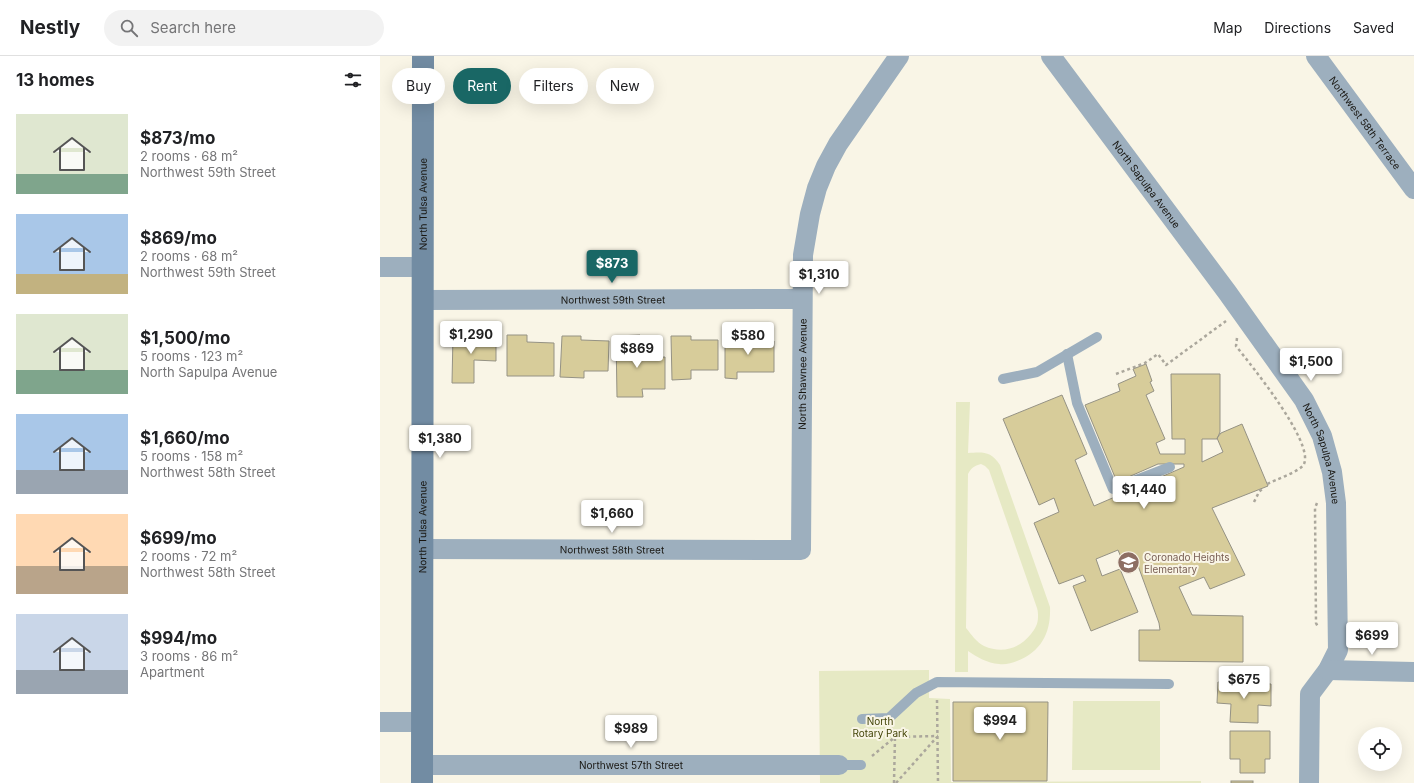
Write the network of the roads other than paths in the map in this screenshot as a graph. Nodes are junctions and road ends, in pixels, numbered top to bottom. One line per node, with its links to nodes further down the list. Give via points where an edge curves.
1 (423, 56): 7 (street, North Tulsa Avenue)
2 (900, 56): 8 (street, North Shawnee Avenue, via 838,144 817,188 803,255)
3 (1051, 56): 16 (street, North Sapulpa Avenue, via 1227,292 1304,400 1322,436 1332,472 1337,530 1338,650)
4 (1316, 56): 5 (street, Northwest 58th Terrace)
5 (1414, 189)
6 (380, 267): 7 (street)
7 (422, 268): 9 (street, North Tulsa Avenue)
8 (802, 299): 9 (street, Northwest 59th Street); 15 (street, North Shawnee Avenue)
9 (422, 300): 14 (street, North Tulsa Avenue)
10 (1097, 337): 11 (lane)
11 (1067, 354): 12 (lane, via 1037,372); 13 (lane, via 1077,402 1113,489)
12 (1004, 379)
13 (1170, 467)
14 (423, 549): 15 (street, Northwest 58th Street); 21 (street, North Tulsa Avenue)
15 (801, 550)
16 (1328, 670): 17 (street); 25 (street, North Sapulpa Avenue, via 1310,694)
17 (1414, 672)
18 (1169, 684): 19 (lane, via 937,682 916,693 889,718)
19 (862, 719)
20 (380, 722): 21 (street)
21 (423, 722): 24 (street, North Tulsa Avenue)
22 (861, 765): 23 (lane)
23 (839, 766): 24 (street, Northwest 57th Street)
24 (422, 774)
25 (1309, 783)

